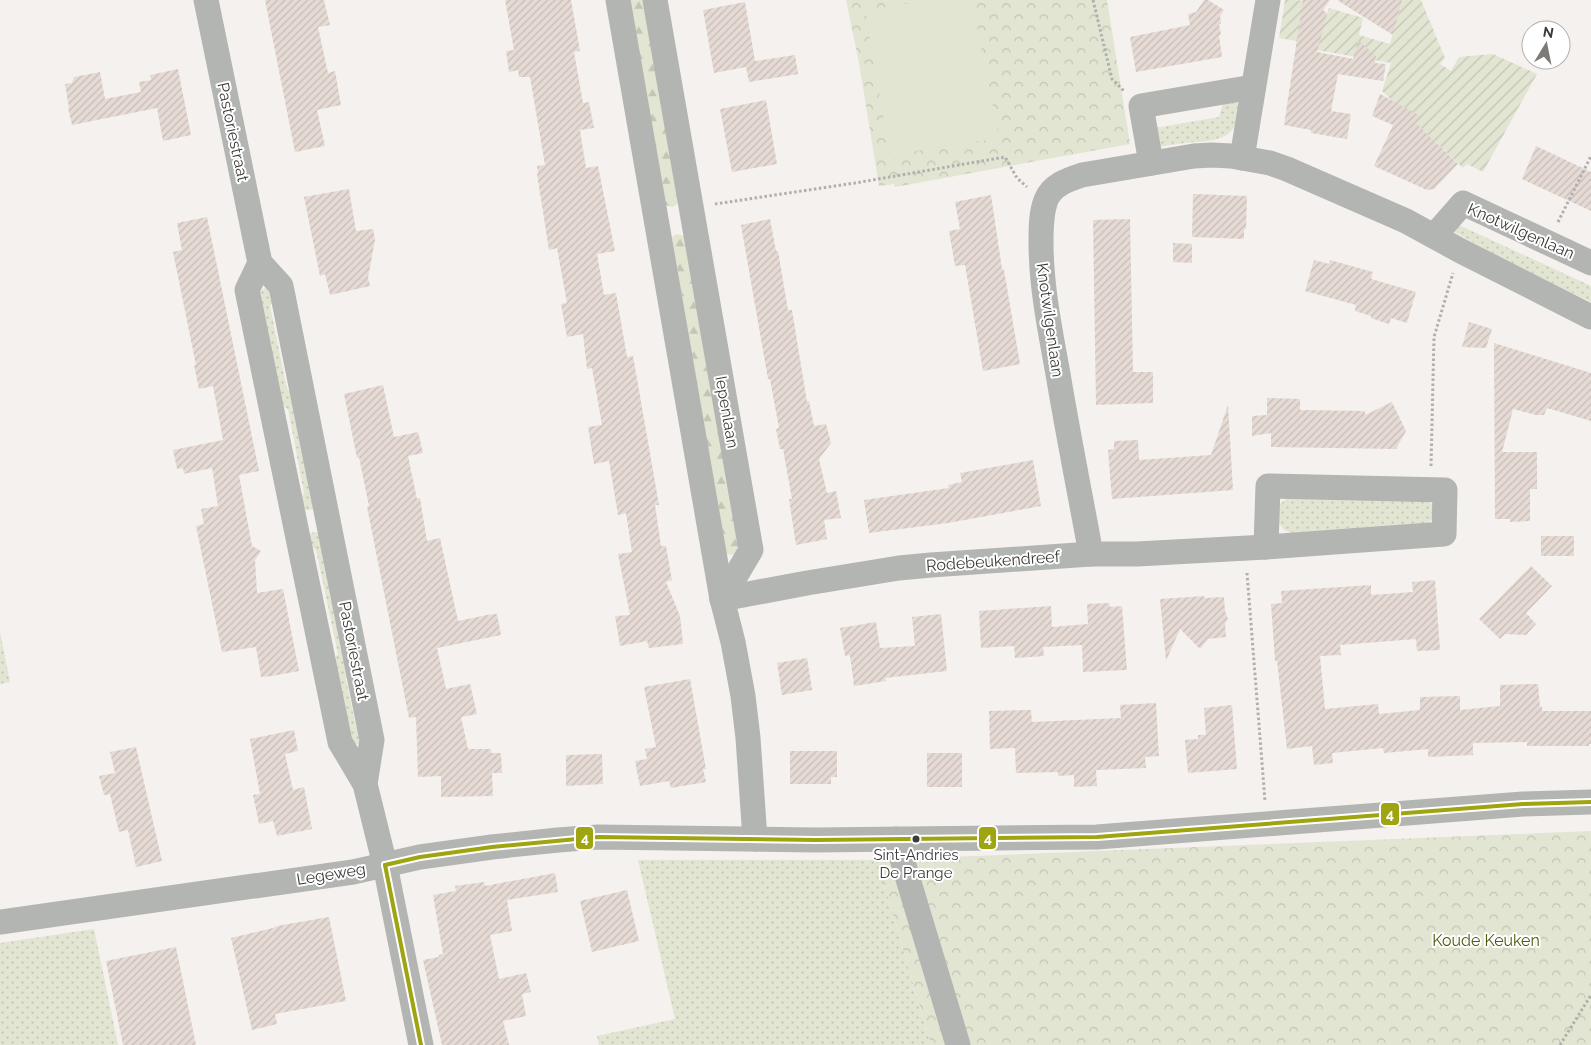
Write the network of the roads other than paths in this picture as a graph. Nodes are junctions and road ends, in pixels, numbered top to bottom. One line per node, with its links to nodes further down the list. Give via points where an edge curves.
1 (206, 0): 11 (street, Pastoriestraat)
2 (618, 0): 9 (street)
3 (655, 0): 8 (street, Iepenlaan)
4 (1268, 0): 5 (street)
5 (1253, 87): 6 (street); 7 (street, via 1141,106)
6 (1242, 158): 7 (street, via 1212,155); 10 (street, via 1287,169)
7 (1151, 163): 17 (street, Knotwilgenlaan, via 1067,180 1046,199 1042,211 1045,302)
8 (692, 217): 9 (street); 18 (street, Iepenlaan, via 751,550)
9 (656, 223): 18 (street)
10 (1434, 236): 12 (street, Knotwilgenlaan, via 1463,204); 13 (street)
11 (260, 263): 14 (street, Pastoriestraat, via 281,286); 15 (street, Pastoriestraat, via 247,290)
12 (1591, 263)
13 (1591, 317)
14 (328, 518): 15 (street); 19 (street, Pastoriestraat, via 372,740)
15 (296, 526): 19 (street, Pastoriestraat, via 340,742)
16 (1255, 547): 16 (street, Rodebeukendreef, via 1268,486 1445,490 1444,534); 17 (street, Rodebeukendreef)
17 (1091, 554): 18 (street, Rodebeukendreef, via 899,568)
18 (722, 599): 21 (street, via 745,713)
19 (365, 784): 23 (street, Pastoriestraat)
20 (1591, 802): 22 (street, Legeweg, via 1513,805 1097,837)
21 (755, 839): 22 (street, Legeweg); 23 (street, Legeweg, via 598,837 492,847)
22 (896, 840): 26 (street)
23 (385, 865): 24 (street, Legeweg); 25 (street, Pastoriestraat)
24 (0, 922)
25 (421, 1045)
26 (958, 1045)

